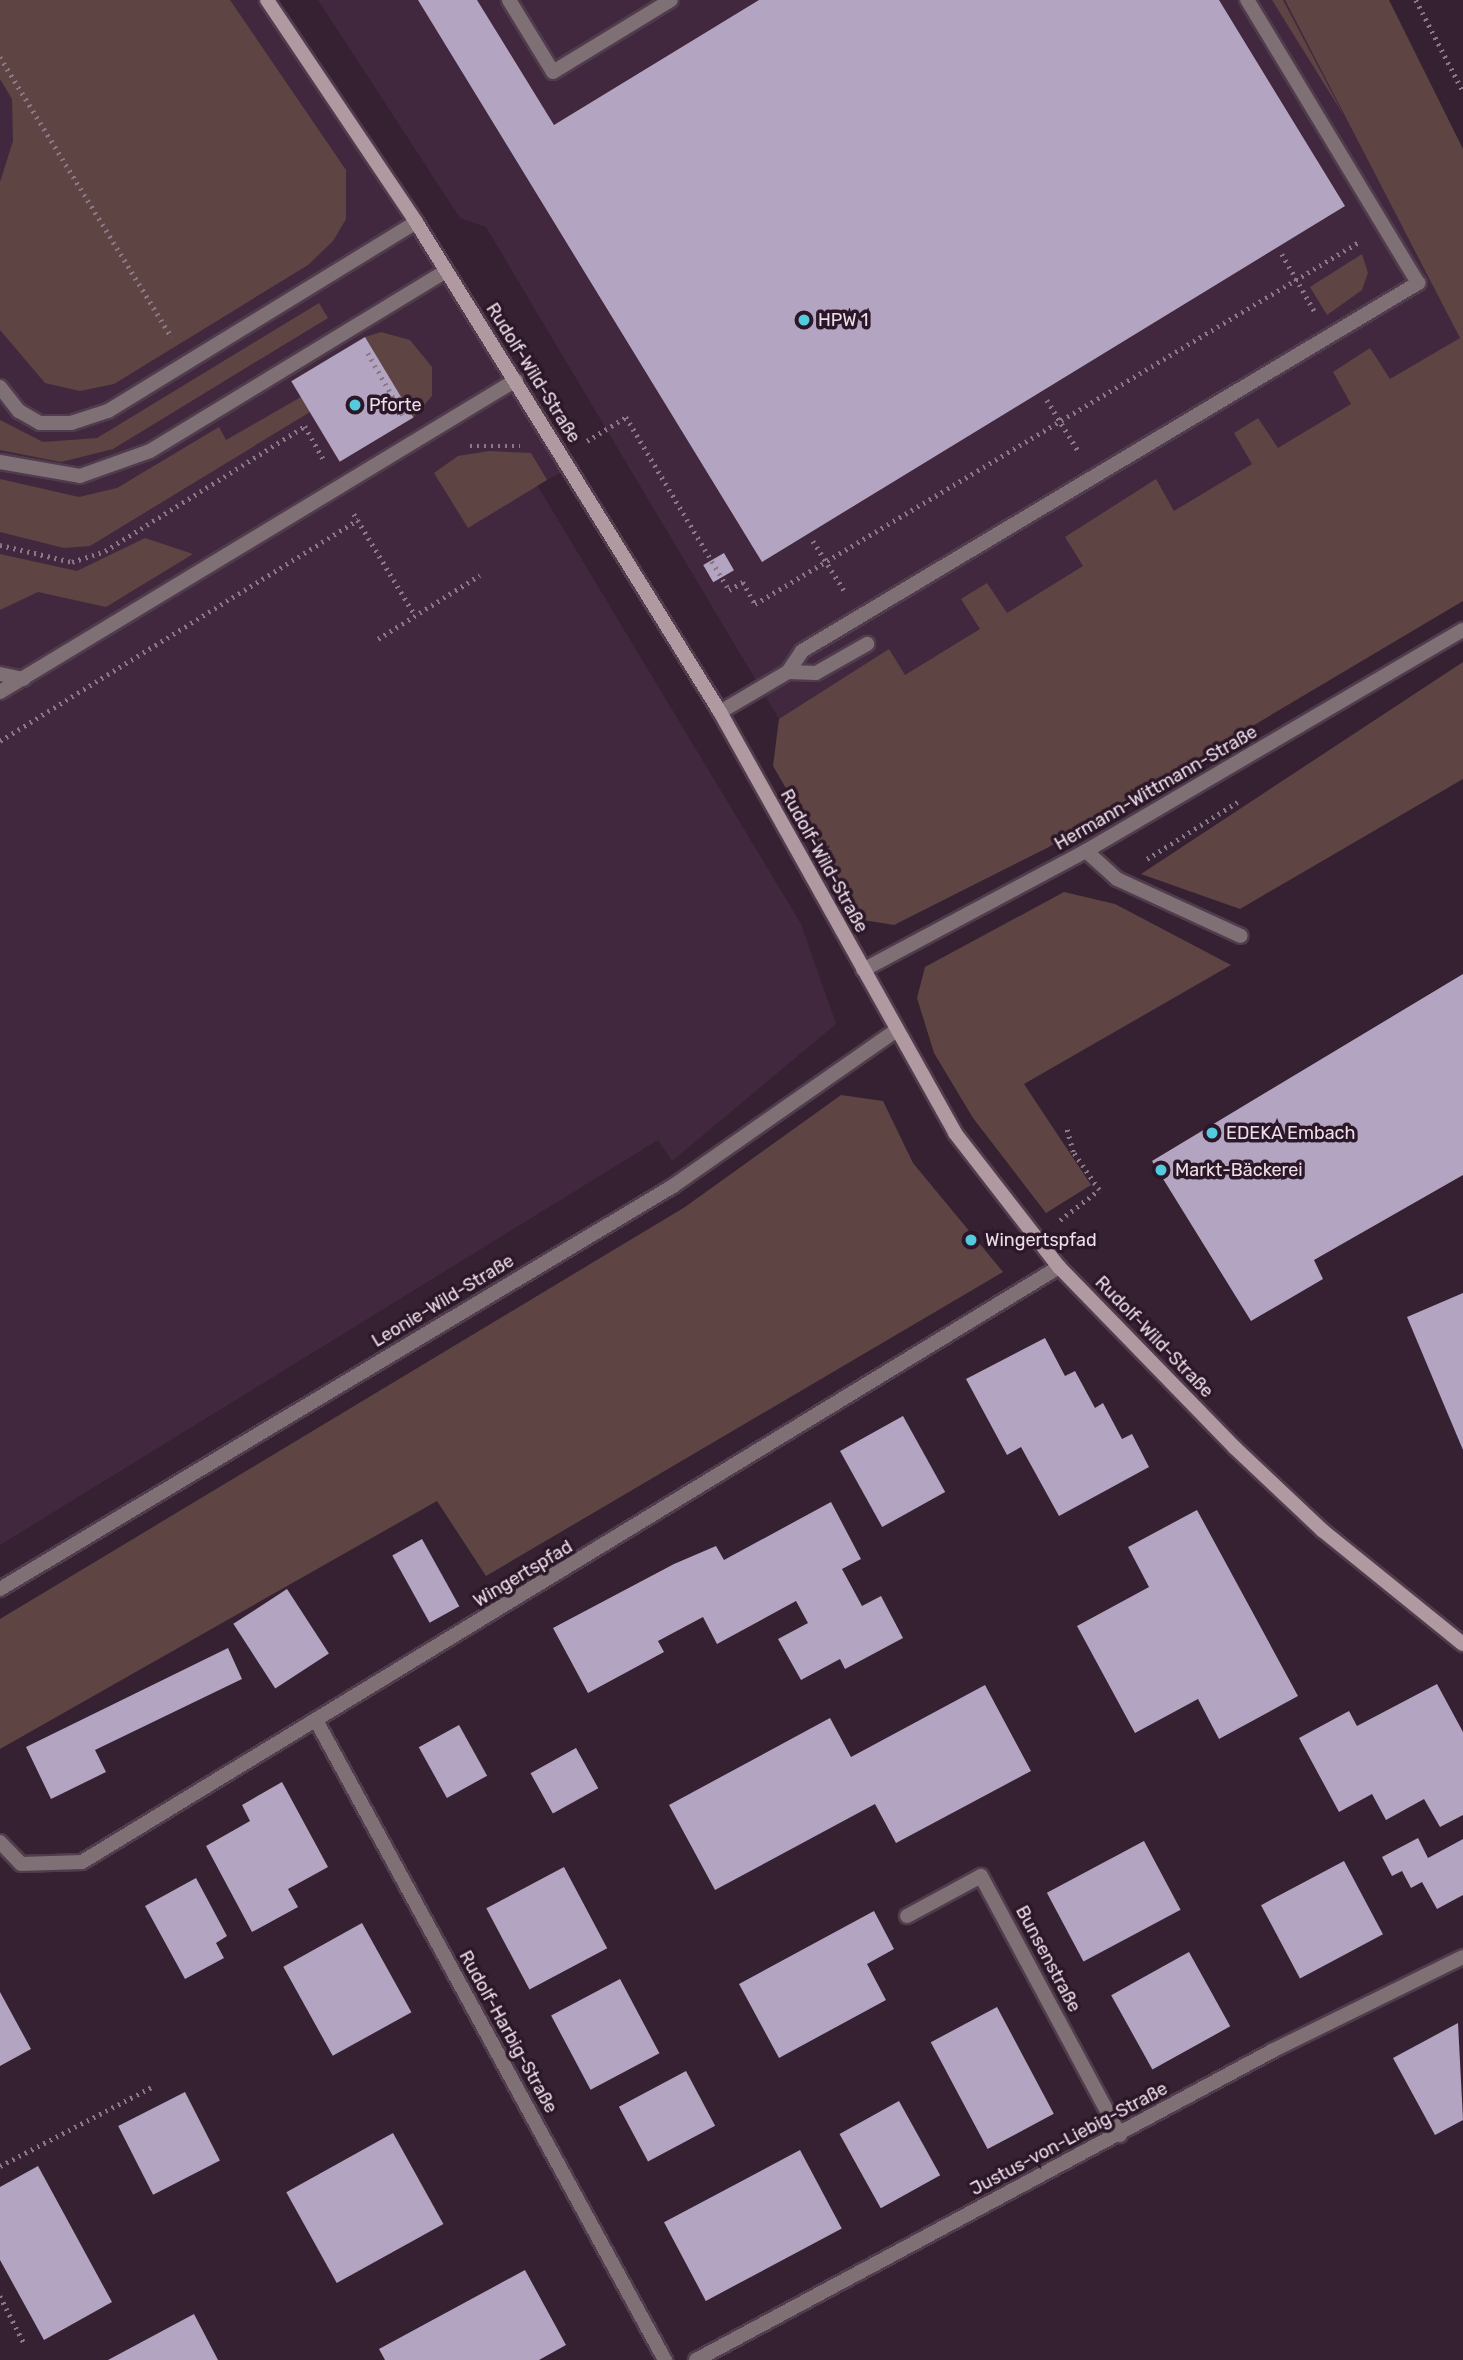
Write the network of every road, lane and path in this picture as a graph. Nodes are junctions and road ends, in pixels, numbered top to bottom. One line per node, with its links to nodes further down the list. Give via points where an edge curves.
1 (267, 0): 8 (street, Rudolf-Wild-Straße)
2 (509, 0): 3 (street, via 553,72)
3 (671, 0)
4 (1247, 0): 9 (street)
5 (1416, 0): 7 (path)
6 (0, 57): 15 (path)
7 (1463, 91)
8 (415, 222): 11 (street, Rudolf-Wild-Straße); 15 (street)
9 (1384, 227): 12 (path); 13 (street, via 1418,283)
10 (1282, 254): 12 (path)
11 (446, 271): 16 (street, Rudolf-Wild-Straße); 23 (street, via 150,451 80,476)
12 (1297, 279): 13 (path); 20 (path)
13 (1329, 337): 32 (street)
14 (354, 353): 19 (path, via 365,346)
15 (187, 362): 17 (street, via 108,411 71,424 40,423 19,411)
16 (516, 380): 22 (street, Rudolf-Wild-Straße); 24 (street)
17 (0, 387)
18 (1047, 400): 20 (path)
19 (404, 416)
20 (1060, 422): 29 (path)
21 (459, 449): 22 (path, via 536,449 546,467)
22 (562, 457): 29 (path, via 626,417 729,590 743,582 755,604); 40 (street, Rudolf-Wild-Straße)
23 (0, 462)
24 (340, 487): 28 (path, via 305,426 105,551 72,562); 38 (street)
25 (358, 505): 26 (path, via 352,509)
26 (358, 520): 31 (path); 41 (path)
27 (813, 541): 29 (path)
28 (0, 545)
29 (827, 561): 32 (path)
30 (481, 575): 31 (path)
31 (415, 615): 34 (path)
32 (861, 617): 36 (street, via 802,651)
33 (1463, 630): 42 (street, Hermann-Wittmann-Straße)
34 (378, 639)
35 (867, 644): 36 (street, via 816,673)
36 (788, 671): 40 (street)
37 (0, 674): 38 (street)
38 (23, 679): 39 (street)
39 (0, 692)
40 (720, 712): 44 (street, Rudolf-Wild-Straße)
41 (0, 741)
42 (1086, 851): 43 (street, via 1117,879); 44 (street, Hermann-Wittmann-Straße)
43 (1241, 936)
44 (863, 970): 45 (street, Rudolf-Wild-Straße)
45 (895, 1031): 47 (street, Rudolf-Wild-Straße, via 956,1133); 49 (street, Leonie-Wild-Straße, via 673,1186)
46 (1067, 1129): 47 (path, via 1073,1152 1098,1190)
47 (1036, 1239): 48 (street, Rudolf-Wild-Straße)
48 (1059, 1267): 50 (street, Rudolf-Wild-Straße, via 1322,1530); 51 (street, Wingertspfad)
49 (0, 1589)
50 (1463, 1644)
51 (317, 1722): 52 (street, Wingertspfad, via 82,1862 21,1864); 60 (street, Rudolf-Harbig-Straße)
52 (0, 1842)
53 (906, 1916): 56 (street, Bunsenstraße, via 981,1876)
54 (1463, 1957): 56 (street, Justus-von-Liebig-Straße)
55 (152, 2087): 57 (path)
56 (1120, 2135): 61 (street, Justus-von-Liebig-Straße)
57 (0, 2166)
58 (0, 2296): 59 (path)
59 (26, 2345)
60 (665, 2360)
61 (696, 2360)

